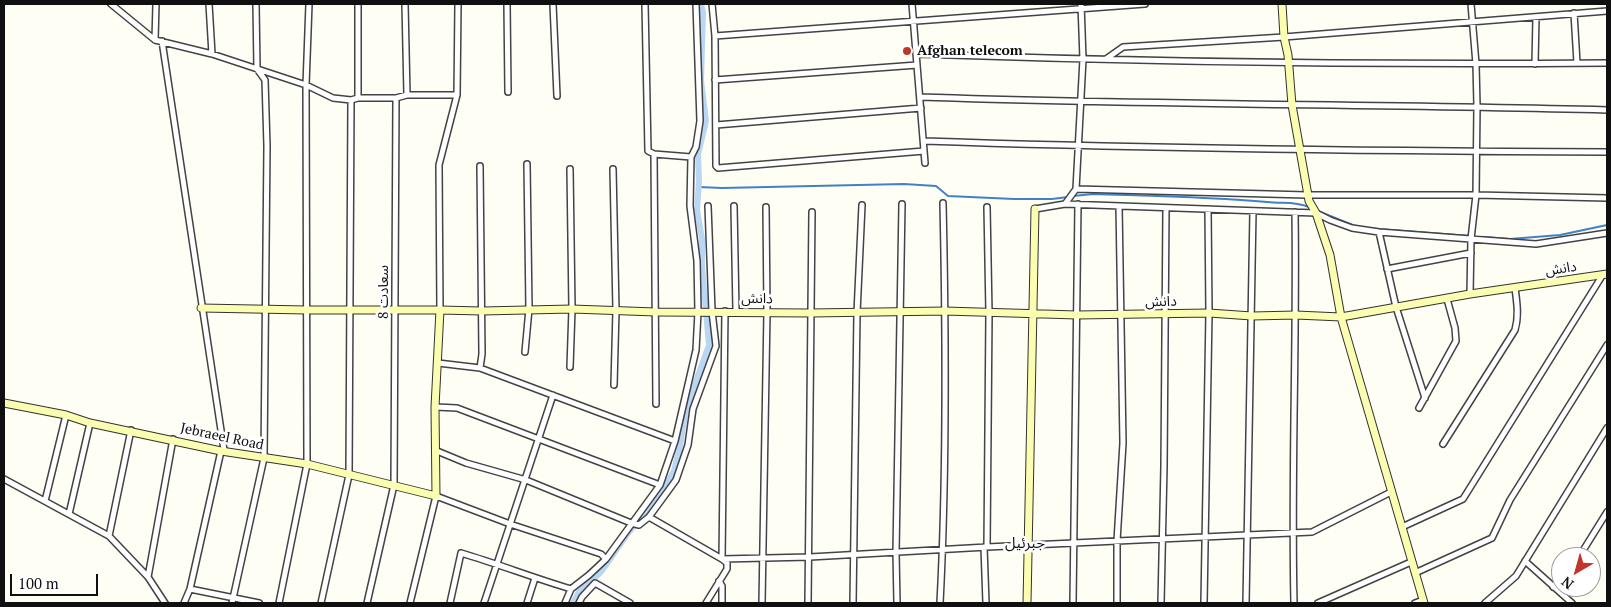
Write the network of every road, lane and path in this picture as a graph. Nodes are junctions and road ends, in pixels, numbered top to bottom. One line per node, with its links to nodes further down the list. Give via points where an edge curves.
1 (110, 4): 26 (street)
2 (156, 4): 26 (street)
3 (209, 4): 28 (street)
4 (256, 4): 38 (street)
5 (309, 4): 40 (street)
6 (358, 4): 46 (street)
7 (406, 4): 42 (street)
8 (458, 4): 43 (street)
9 (507, 4): 41 (street)
10 (553, 4): 44 (street)
11 (645, 4): 61 (street, via 648,151)
12 (696, 4): 62 (street, via 700,121 697,145)
13 (712, 4): 24 (street)
14 (912, 4): 22 (street)
15 (1145, 4): 18 (street)
16 (1282, 4): 25 (main road)
17 (1471, 4): 23 (street)
18 (1081, 6): 22 (street); 30 (street)
19 (1607, 11): 20 (street)
20 (1574, 14): 21 (street); 33 (street)
21 (1536, 17): 23 (street); 36 (street)
22 (914, 22): 24 (street); 29 (street)
23 (1472, 22): 25 (street); 35 (street)
24 (715, 36): 39 (street)
25 (1284, 37): 31 (street, via 1123,47); 32 (main road)
26 (155, 40): 27 (street)
27 (162, 41): 28 (street); 98 (street)
28 (212, 54): 38 (street)
29 (916, 54): 30 (street); 37 (street)
30 (1083, 59): 31 (street); 49 (street)
31 (1106, 59): 32 (street)
32 (1288, 62): 35 (street); 50 (main road)
33 (1577, 63): 34 (street); 36 (street)
34 (1607, 63)
35 (1476, 64): 36 (street); 51 (street)
36 (1535, 64)
37 (917, 65): 39 (street); 45 (street)
38 (257, 69): 40 (street); 102 (street, via 265,80)
39 (715, 80): 54 (street)
40 (306, 85): 48 (street, via 333,98); 103 (street)
41 (508, 92)
42 (407, 95): 43 (street); 47 (street)
43 (457, 95): 106 (street, via 439,165)
44 (557, 96)
45 (920, 97): 49 (street); 52 (street)
46 (358, 98): 47 (street); 48 (street)
47 (396, 98): 105 (street, سعادت 8)
48 (351, 100): 104 (street)
49 (1082, 103): 50 (street); 56 (street)
50 (1292, 105): 51 (street); 58 (main road)
51 (1477, 106): 53 (street); 59 (street)
52 (921, 108): 54 (street); 55 (street)
53 (1607, 110)
54 (716, 125): 57 (street, via 716,166 720,169)
55 (924, 141): 56 (street); 57 (street)
56 (1079, 146): 58 (street); 68 (street)
57 (924, 150): 63 (street)
58 (1300, 150): 59 (street); 70 (main road)
59 (1477, 151): 60 (street); 69 (street)
60 (1607, 152)
61 (654, 154): 62 (street); 114 (street)
62 (691, 157): 115 (street, via 690,206 697,261)
63 (926, 163)
64 (527, 164): 100 (street)
65 (480, 166): 108 (street)
66 (570, 169): 101 (street)
67 (613, 169): 107 (street)
68 (1076, 189): 70 (street); 74 (street)
69 (1476, 195): 70 (street); 71 (street); 91 (street)
70 (1308, 198): 88 (main road)
71 (1607, 198)
72 (943, 203): 113 (street)
73 (902, 204): 112 (street)
74 (1065, 204): 75 (street); 83 (street)
75 (1078, 204): 79 (street); 123 (street)
76 (862, 205): 118 (street)
77 (708, 206): 109 (street)
78 (734, 206): 111 (street)
79 (1119, 206): 82 (street); 124 (street)
80 (766, 207): 116 (street)
81 (988, 207): 120 (street)
82 (1166, 208): 84 (street); 121 (street)
83 (1034, 209): 119 (main road)
84 (1208, 209): 85 (street); 122 (street)
85 (1253, 211): 87 (street); 126 (street)
86 (812, 212): 117 (street)
87 (1295, 212): 88 (street); 125 (street)
88 (1316, 213): 89 (street, via 1352,228); 127 (main road, via 1330,255)
89 (1379, 232): 91 (street); 93 (street)
90 (1607, 233): 91 (street, via 1536,244)
91 (1471, 239): 92 (street)
92 (1471, 253): 93 (street); 96 (street)
93 (1387, 270): 99 (street)
94 (1604, 275): 95 (main road, دانش); 165 (street, via 1463,499)
95 (1515, 288): 96 (main road, دانش); 147 (street, via 1518,321 1515,330)
96 (1470, 294): 97 (main road, دانش)
97 (1447, 299): 99 (main road, دانش); 135 (street, via 1456,341)
98 (201, 308): 102 (main road, دانش); 148 (street)
99 (1396, 308): 127 (main road, دانش); 135 (street)
100 (529, 309): 101 (main road, دانش); 108 (main road, دانش); 129 (street)
101 (572, 309): 107 (main road, دانش); 132 (street)
102 (265, 310): 103 (main road, دانش); 150 (street)
103 (307, 310): 104 (main road, دانش); 151 (street)
104 (350, 310): 105 (main road, دانش); 152 (street)
105 (395, 310): 106 (main road, دانش); 155 (street, سعادت 8)
106 (440, 310): 108 (main road, دانش); 130 (main road)
107 (616, 310): 114 (main road, دانش); 133 (street)
108 (482, 311): 131 (street)
109 (712, 311): 110 (main road, دانش); 115 (main road, دانش); 162 (street, via 716,346 693,409 688,445 676,480)
110 (724, 311): 111 (main road, دانش); 182 (street)
111 (736, 311): 116 (main road, دانش)
112 (900, 311): 113 (main road, دانش); 118 (main road, دانش); 177 (street)
113 (945, 311): 120 (main road, دانش); 176 (street)
114 (656, 312): 115 (main road, دانش); 137 (street)
115 (698, 312): 146 (street, via 696,350)
116 (767, 312): 117 (main road, دانش); 180 (street)
117 (811, 313): 118 (main road, دانش); 179 (street)
118 (857, 313): 178 (street)
119 (1033, 313): 120 (main road, دانش); 123 (main road, دانش); 173 (main road)
120 (990, 314): 174 (street)
121 (1165, 314): 122 (main road, دانش); 124 (main road, دانش); 170 (street)
122 (1209, 314): 126 (main road, دانش); 169 (street)
123 (1077, 315): 124 (main road, دانش); 172 (street)
124 (1120, 315): 171 (street, via 1123,443)
125 (1296, 315): 126 (main road, دانش); 127 (main road, دانش); 166 (street)
126 (1252, 316): 167 (street)
127 (1341, 317): 157 (main road)
128 (1607, 345): 186 (street, via 1510,500 1492,538)
129 (525, 352)
130 (438, 363): 131 (street); 138 (main road)
131 (480, 368): 134 (street)
132 (570, 368)
133 (614, 385)
134 (554, 395): 144 (street); 146 (street)
135 (1425, 398): 139 (street)
136 (4, 403): 140 (main road, Jebraeel Road)
137 (656, 404)
138 (435, 407): 144 (street, via 457,408); 149 (main road)
139 (1419, 408)
140 (66, 415): 141 (main road, Jebraeel Road); 159 (street)
141 (90, 423): 143 (main road, Jebraeel Road); 161 (street)
142 (1607, 428): 183 (street)
143 (131, 430): 145 (main road, Jebraeel Road); 168 (street)
144 (538, 438): 154 (street); 156 (street)
145 (173, 439): 148 (main road, Jebraeel Road); 187 (street)
146 (675, 441): 156 (street)
147 (1443, 444)
148 (222, 451): 150 (main road, Jebraeel Road); 191 (street)
149 (436, 451): 154 (street); 158 (main road)
150 (264, 458): 151 (main road, Jebraeel Road); 193 (street)
151 (306, 464): 152 (main road, Jebraeel Road); 198 (street)
152 (349, 476): 155 (main road, Jebraeel Road); 199 (street)
153 (4, 479): 159 (street)
154 (526, 480): 163 (street); 164 (street)
155 (394, 485): 158 (main road, Jebraeel Road); 200 (street, سعادت 8)
156 (660, 485): 163 (street)
157 (1391, 492): 165 (main road); 166 (street, via 1312,532)
158 (436, 496): 164 (street); 201 (street)
159 (45, 501): 161 (street)
160 (1607, 512): 175 (street)
161 (69, 514): 168 (street)
162 (649, 517): 163 (street, via 639,525); 182 (street)
163 (631, 523): 181 (street)
164 (510, 524): 181 (street, via 601,554); 185 (street)
165 (1402, 527): 184 (main road)
166 (1292, 533): 167 (street); 222 (street)
167 (1247, 535): 169 (street); 221 (street)
168 (110, 536): 187 (street)
169 (1205, 537): 170 (street); 220 (street)
170 (1162, 539): 171 (street); 219 (street)
171 (1117, 541): 172 (street); 218 (street)
172 (1074, 543): 173 (street); 217 (street)
173 (1027, 545): 174 (street); 216 (main road)
174 (985, 547): 176 (street); 215 (street)
175 (1585, 547)
176 (942, 549): 177 (street); 214 (street)
177 (896, 552): 178 (street); 213 (street)
178 (853, 554): 179 (street); 212 (street)
179 (810, 557): 180 (street); 211 (street)
180 (763, 558): 182 (street); 210 (street)
181 (606, 559): 192 (street)
182 (722, 559): 189 (street, via 727,562 727,569)
183 (1525, 561): 190 (street); 225 (street, via 1516,576)
184 (1411, 562): 186 (main road); 223 (street)
185 (496, 564): 188 (street); 202 (street, via 461,553); 203 (street)
186 (1415, 573): 194 (main road)
187 (148, 577): 195 (street)
188 (535, 578): 192 (street); 204 (street)
189 (719, 581): 208 (street); 209 (street)
190 (1551, 585)
191 (190, 589): 193 (street); 196 (street)
192 (572, 589): 205 (street)
193 (233, 601): 197 (street)
194 (1424, 601): 224 (street)
195 (166, 603)
196 (184, 603)
197 (260, 603)
198 (279, 603)
199 (321, 603)
200 (367, 603)
201 (410, 603)
202 (450, 603)
203 (484, 603)
204 (527, 603)
205 (565, 603)
206 (579, 603): 207 (street, via 595,582)
207 (630, 603)
208 (706, 603)
209 (722, 603)
210 (762, 603)
211 (808, 603)
212 (852, 603)
213 (897, 603)
214 (940, 603)
215 (986, 603)
216 (1027, 603)
217 (1074, 603)
218 (1117, 603)
219 (1161, 603)
220 (1204, 603)
221 (1246, 603)
222 (1294, 603)
223 (1318, 603)
224 (1415, 603)
225 (1485, 603)

